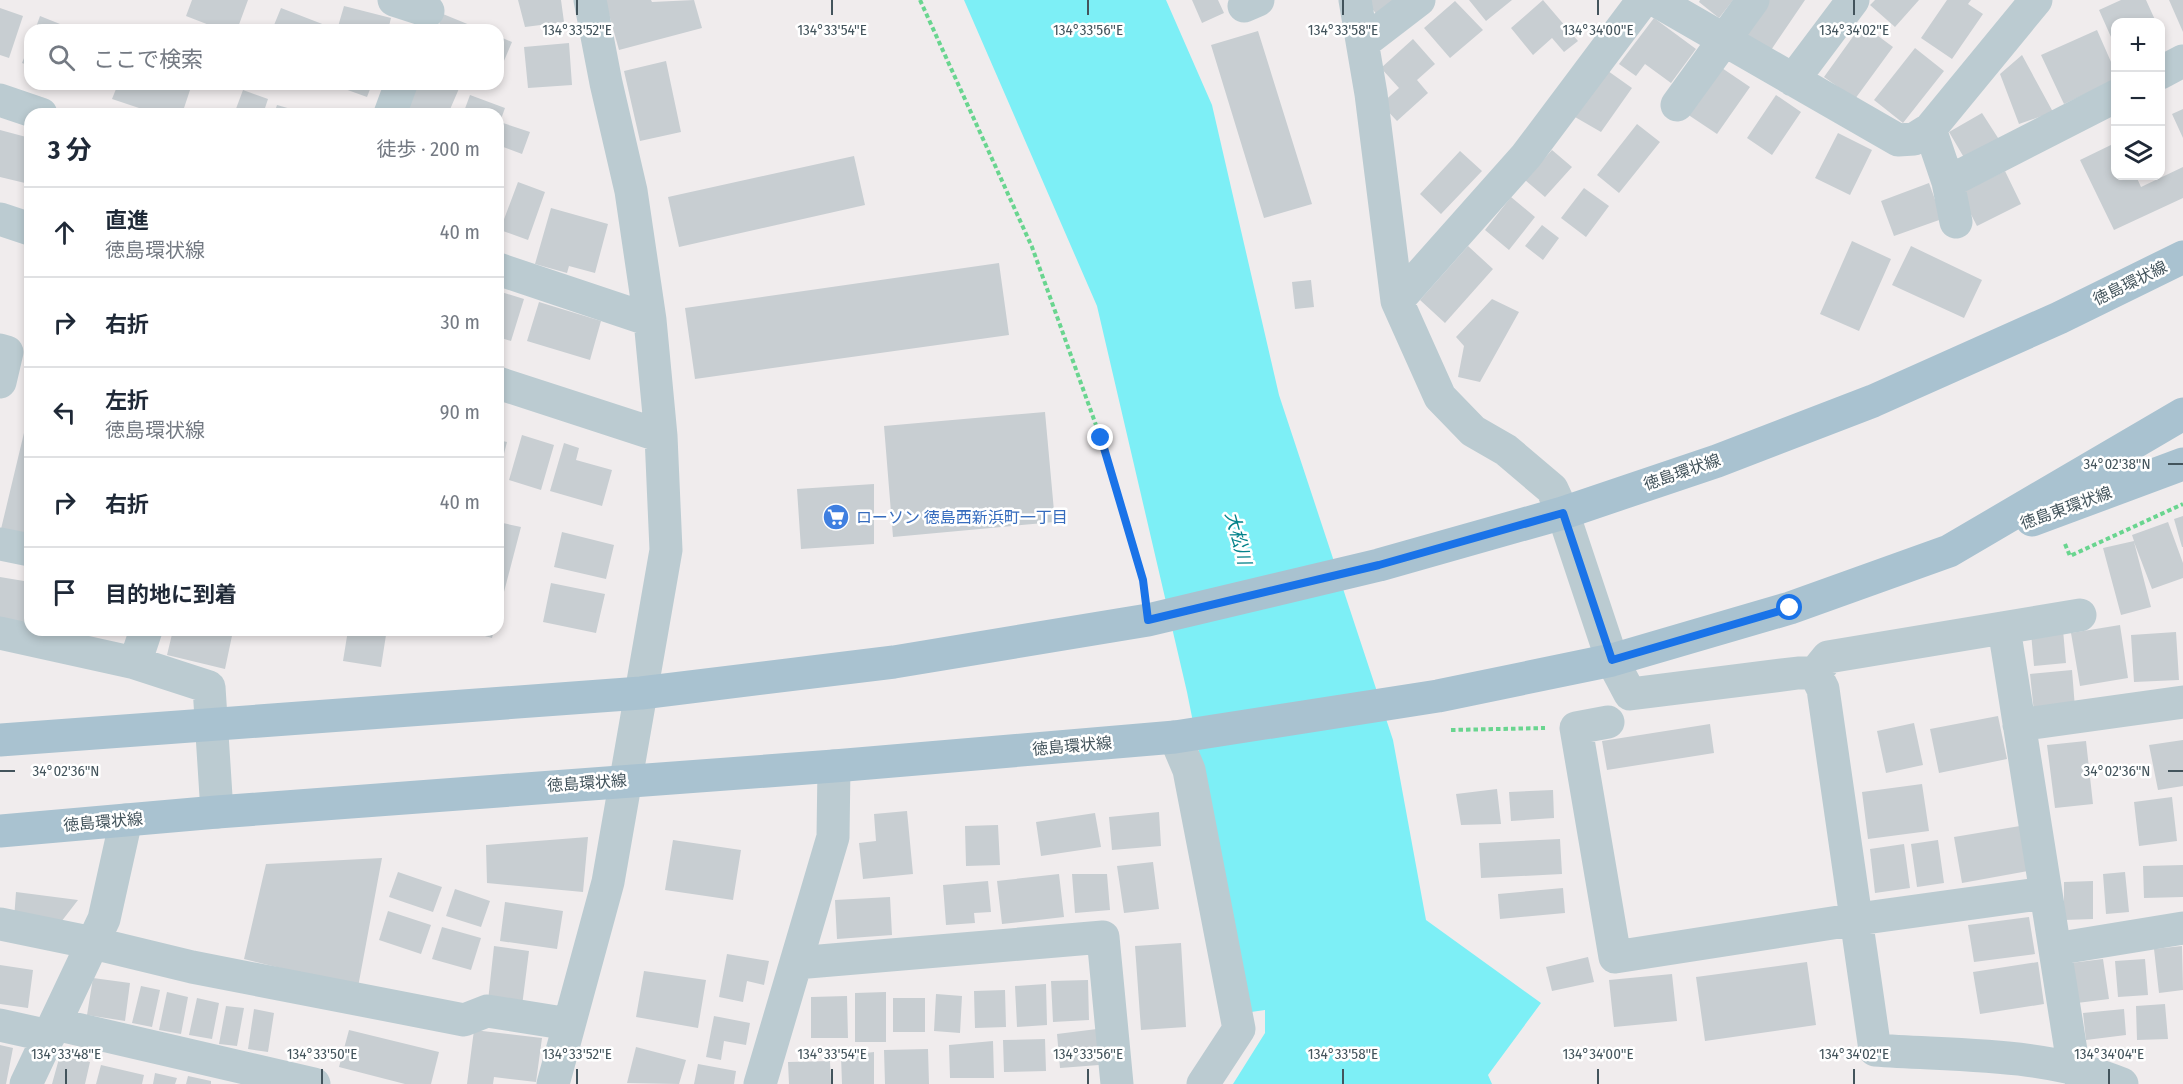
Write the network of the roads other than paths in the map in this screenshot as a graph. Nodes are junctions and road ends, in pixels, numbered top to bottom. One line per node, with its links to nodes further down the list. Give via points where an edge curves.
1 (394, 0): 10 (street)
2 (590, 0): 30 (street, via 631,191)
3 (1355, 0): 12 (street)
4 (1419, 0): 12 (street)
5 (1643, 0): 29 (street, via 1526,156)
6 (1655, 0): 11 (street)
7 (1753, 0): 11 (street)
8 (1853, 0): 15 (street)
9 (2036, 0): 22 (street)
10 (427, 14)
11 (1723, 41): 15 (street); 19 (street)
12 (1363, 43): 29 (street)
13 (2183, 61): 14 (street)
14 (2162, 72)
15 (1793, 80): 22 (street, via 1898,140 1914,139)
16 (399, 90): 21 (street)
17 (2111, 98): 23 (street)
18 (0, 100): 20 (street)
19 (1677, 105)
20 (24, 108)
21 (392, 108)
22 (1930, 129): 23 (street)
23 (1948, 182): 25 (street)
24 (0, 219): 26 (street)
25 (1956, 222)
26 (24, 227)
27 (2183, 257): 35 (main road, 徳島環状線, via 2059,318 1873,401 1717,461)
28 (504, 271): 30 (street)
29 (1397, 301): 35 (street, via 1440,397 1473,431 1506,450 1552,489)
30 (650, 320): 33 (street)
31 (504, 385): 33 (street)
32 (2183, 414): 38 (main road, 徳島環状線)
33 (661, 436): 46 (street, via 666,550)
34 (2183, 464): 38 (main road, 徳島東環状線)
35 (1563, 513): 43 (street); 46 (main road, 徳島環状線, via 1379,565 1153,619 894,662)
36 (0, 543): 37 (street)
37 (24, 549)
38 (1949, 551): 43 (main road, 徳島環状線, via 1790,608)
39 (2080, 615): 40 (street)
40 (2004, 628): 45 (street, via 1828,657); 50 (street)
41 (0, 633): 44 (street)
42 (144, 636): 44 (street)
43 (1612, 660): 45 (street, via 1630,694); 51 (main road, 徳島環状線, via 1438,696)
44 (135, 663): 49 (street, via 209,687)
45 (1815, 673): 59 (street, via 1823,689)
46 (640, 693): 49 (main road, 徳島環状線); 54 (street)
47 (2183, 702): 50 (street)
48 (1608, 722): 59 (street, via 1576,728 1615,957)
49 (212, 723): 52 (main road, 徳島環状線); 55 (street)
50 (2019, 725): 58 (street)
51 (1180, 736): 53 (main road, 徳島環状線); 74 (street, via 1239,1029)
52 (0, 741)
53 (834, 766): 54 (main road, 徳島環状線); 64 (street, via 833,837)
54 (628, 780): 55 (main road, 徳島環状線); 65 (street, via 608,882)
55 (217, 812): 56 (main road, 徳島環状線)
56 (126, 820): 57 (main road, 徳島環状線); 62 (street, via 104,919)
57 (0, 831)
58 (2046, 893): 59 (street); 63 (street)
59 (1858, 919): 68 (street, via 1875,1050 1964,1054)
60 (0, 924): 62 (street)
61 (2183, 928): 63 (street)
62 (93, 943): 65 (street, via 192,968 464,1020 487,1011); 67 (street)
63 (2055, 949): 68 (street)
64 (796, 963): 72 (street); 73 (street, via 1103,936)
65 (569, 1024): 71 (street)
66 (0, 1025): 67 (street)
67 (52, 1030): 69 (street); 70 (street)
68 (2074, 1070): 75 (street)
69 (26, 1084)
70 (314, 1084)
71 (553, 1084)
72 (760, 1084)
73 (1117, 1084)
74 (1203, 1084)
75 (2122, 1084)

